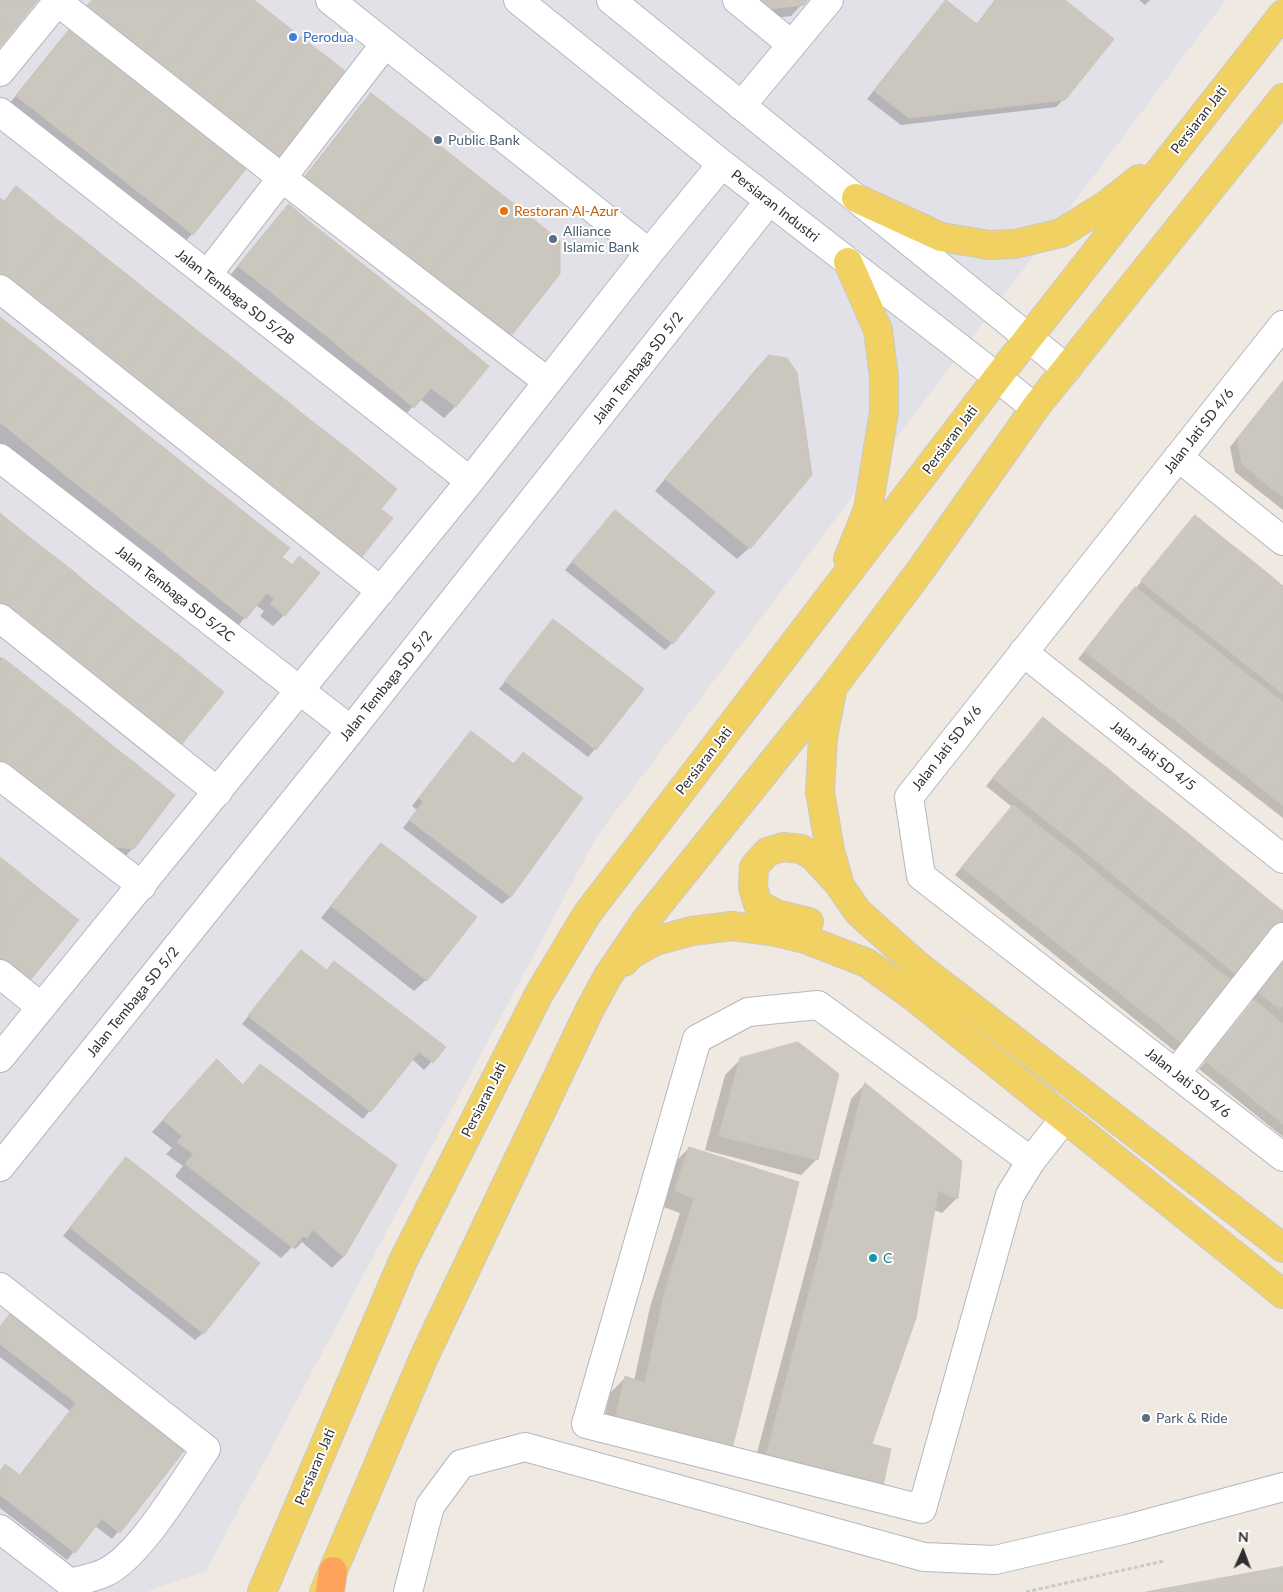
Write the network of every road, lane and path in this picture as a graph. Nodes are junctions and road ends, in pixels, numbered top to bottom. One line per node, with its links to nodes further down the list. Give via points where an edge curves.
1 (330, 0): 8 (street)
2 (518, 0): 15 (street, Persiaran Industri)
3 (611, 0): 12 (street)
4 (737, 0): 9 (street)
5 (829, 0): 9 (street)
6 (58, 1): 10 (street); 16 (street)
7 (1283, 14): 14 (main road, Persiaran Jati)
8 (385, 44): 16 (street); 19 (street)
9 (792, 45): 12 (street)
10 (0, 72)
11 (1283, 98): 25 (main road)
12 (741, 106): 17 (street)
13 (0, 112): 21 (street, Jalan Tembaga SD 5/2B)
14 (1172, 154): 17 (main road, via 1106,205 1061,233 1015,244 989,245 940,237); 24 (main road, Persiaran Jati)
15 (722, 164): 18 (street, Persiaran Industri); 19 (street)
16 (282, 178): 21 (street); 27 (street)
17 (856, 198): 24 (street)
18 (769, 201): 20 (street, Persiaran Industri); 39 (street, Jalan Tembaga SD 5/2)
19 (649, 253): 27 (street)
20 (848, 262): 26 (street, Persiaran Industri); 34 (main road, via 878,330 884,377 884,412 868,508)
21 (207, 275): 31 (street, Jalan Tembaga SD 5/2B)
22 (0, 290): 33 (street)
23 (1283, 324): 29 (street, Jalan Jati SD 4/6)
24 (1029, 338): 25 (street); 26 (main road, Persiaran Jati)
25 (1066, 369): 28 (main road)
26 (997, 378): 28 (street, Persiaran Industri); 34 (main road, Persiaran Jati)
27 (548, 382): 31 (street)
28 (1035, 408): 37 (main road, via 920,571)
29 (1178, 457): 32 (street); 36 (street, Jalan Jati SD 4/6)
30 (0, 458): 38 (street, Jalan Tembaga SD 5/2C)
31 (470, 482): 33 (street)
32 (1283, 541)
33 (381, 592): 38 (street)
34 (833, 595): 67 (main road, Persiaran Jati, via 587,914 561,954 403,1261)
35 (0, 618): 41 (street)
36 (1023, 652): 42 (street, Jalan Jati SD 4/5); 51 (street, Jalan Jati SD 4/6, via 909,797 921,876)
37 (832, 687): 44 (main road, via 823,737 820,792); 48 (main road, via 646,920)
38 (300, 691): 39 (street, Jalan Tembaga SD 5/2C); 41 (street)
39 (351, 730): 55 (street, Jalan Tembaga SD 5/2)
40 (0, 776): 43 (street)
41 (218, 792): 43 (street)
42 (1283, 859)
43 (142, 886): 49 (street)
44 (840, 886): 46 (main road, via 813,856 801,849 783,846 767,852 754,867 753,888 758,904 776,914 806,920 831,931); 56 (main road, via 858,912 916,964)
45 (1283, 938): 51 (street)
46 (867, 963): 48 (main road, via 805,939 732,926 692,931 655,941 632,954); 52 (main road, via 914,997)
47 (0, 974): 49 (street)
48 (608, 976): 66 (main road, via 424,1357)
49 (40, 1007): 50 (street)
50 (0, 1058)
51 (1176, 1073): 53 (street, Jalan Jati SD 4/6)
52 (1064, 1119): 54 (street); 58 (main road)
53 (1283, 1157)
54 (1031, 1161): 54 (street, via 1010,1196 922,1509 586,1424 697,1039 748,1012 818,1005)
55 (0, 1167)
56 (1283, 1248)
57 (2, 1291): 60 (street, via 206,1449 149,1531 130,1554 105,1573 70,1583)
58 (1283, 1294)
59 (1283, 1487): 68 (street, via 995,1560 924,1557 526,1447 461,1464 430,1506)
60 (0, 1529)
61 (1164, 1561): 69 (path)
62 (1283, 1574): 63 (path)
63 (1268, 1577)
64 (1283, 1581): 65 (path)
65 (1269, 1584)
66 (329, 1585)
67 (262, 1592)
68 (408, 1592)
69 (1026, 1592)

